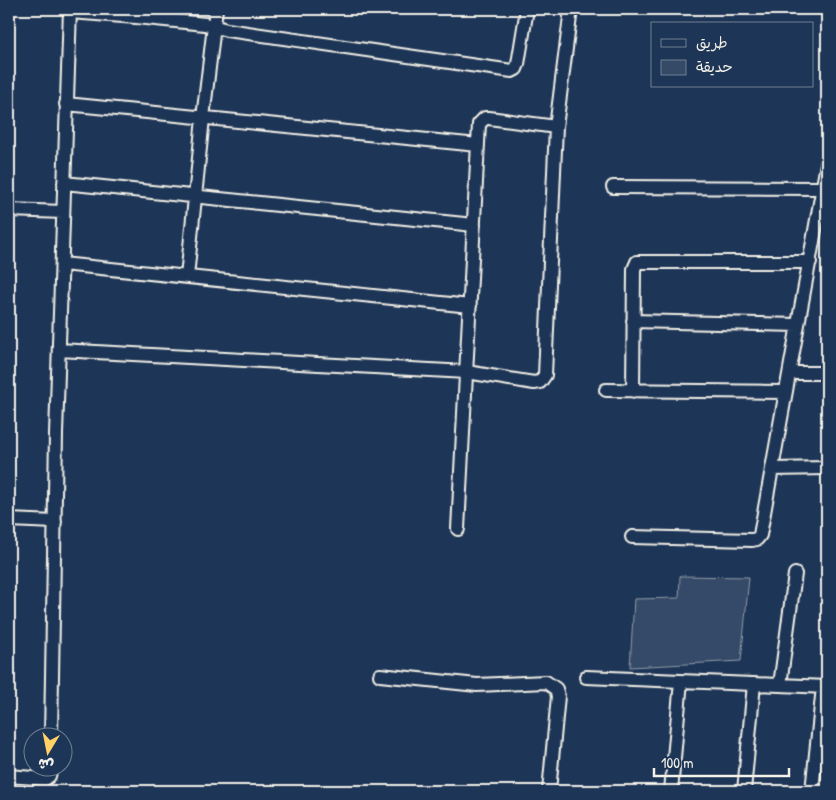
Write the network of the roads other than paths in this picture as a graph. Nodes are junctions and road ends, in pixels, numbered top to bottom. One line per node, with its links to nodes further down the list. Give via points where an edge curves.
1 (216, 9): 5 (street)
2 (527, 9): 5 (street, via 518,64 512,71)
3 (571, 9): 8 (street)
4 (70, 10): 5 (street); 6 (street)
5 (214, 27): 7 (street)
6 (66, 104): 7 (street); 11 (street)
7 (203, 118): 9 (street); 14 (street)
8 (556, 127): 9 (street, via 485,118 480,124); 25 (street, via 544,378 534,384)
9 (478, 145): 17 (street)
10 (827, 164): 13 (street)
11 (64, 184): 14 (street); 16 (street)
12 (613, 187): 13 (street)
13 (823, 188): 18 (street)
14 (195, 197): 17 (street); 20 (street)
15 (9, 210): 16 (street)
16 (63, 212): 19 (street)
17 (474, 225): 21 (street)
18 (810, 262): 22 (street, via 640,261 634,267); 23 (street)
19 (62, 264): 20 (street); 24 (street)
20 (187, 277): 21 (street)
21 (470, 306): 25 (street)
22 (633, 321): 23 (street); 29 (street)
23 (798, 325): 27 (street)
24 (59, 350): 25 (street); 34 (street)
25 (467, 372): 35 (street)
26 (827, 373): 27 (street)
27 (790, 374): 30 (street)
28 (606, 390): 29 (street)
29 (633, 390): 30 (street)
30 (786, 392): 32 (street)
31 (827, 468): 32 (street)
32 (772, 469): 36 (street, via 756,539)
33 (9, 520): 34 (street)
34 (55, 522): 44 (street)
35 (458, 529)
36 (632, 537)
37 (795, 574): 42 (street)
38 (380, 675): 49 (street, via 471,685 550,683 558,696)
39 (586, 677): 40 (street)
40 (681, 681): 41 (street); 50 (street)
41 (754, 684): 42 (street); 51 (street)
42 (780, 685): 43 (street)
43 (825, 687): 52 (street)
44 (51, 728)
45 (9, 776): 46 (street)
46 (22, 777)
47 (32, 778): 48 (street)
48 (46, 778)
49 (549, 791)
50 (670, 791)
51 (744, 791)
52 (812, 791)

